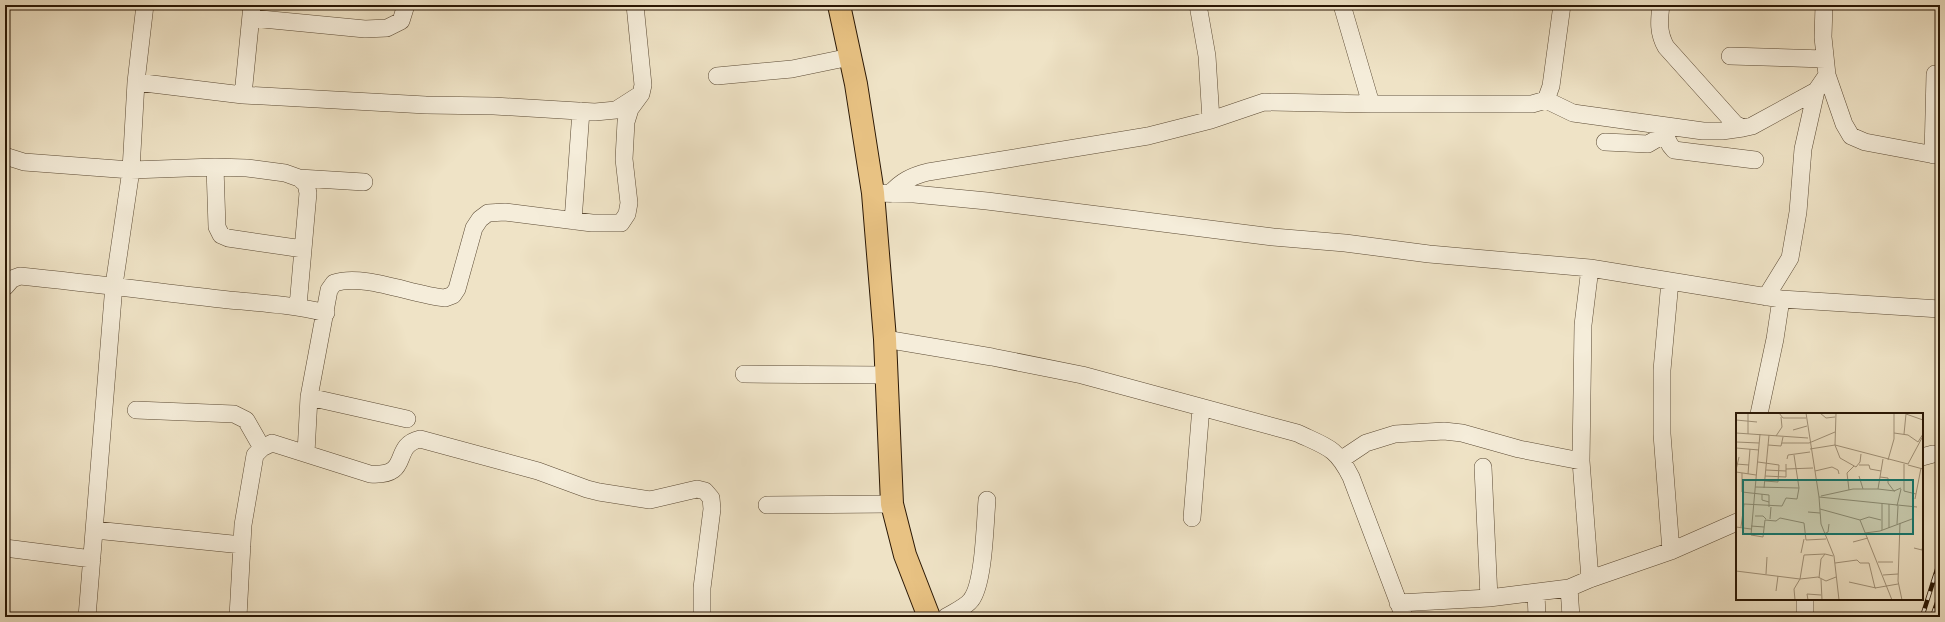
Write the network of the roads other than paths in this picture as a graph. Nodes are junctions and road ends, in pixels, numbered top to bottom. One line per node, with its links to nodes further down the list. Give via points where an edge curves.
1 (145, 5): 16 (street)
2 (406, 5): 10 (street, via 401,21 387,28 365,29)
3 (635, 5): 18 (street, via 643,85)
4 (839, 5): 11 (highway)
5 (1198, 5): 24 (street, via 1207,56)
6 (1342, 5): 21 (street)
7 (1562, 5): 20 (street, via 1551,86)
8 (1660, 5): 25 (street, via 1660,37 1666,47 1735,124)
9 (1824, 5): 13 (street, via 1823,37)
10 (252, 11): 19 (street)
11 (850, 56): 15 (street, via 792,69); 35 (highway)
12 (1730, 56): 13 (street)
13 (1826, 67): 17 (street); 28 (street, via 1844,124 1851,136 1865,142)
14 (1935, 74): 22 (street)
15 (717, 76)
16 (136, 82): 19 (street); 32 (street)
17 (1816, 91): 25 (street, via 1764,121); 42 (street, via 1803,149 1798,212 1790,258)
18 (641, 94): 23 (street, via 616,110); 36 (street, via 630,108 624,134 629,203 627,214 621,223)
19 (243, 95): 23 (street)
20 (1546, 100): 21 (street, via 1516,105); 26 (street, via 1573,113)
21 (1372, 104): 24 (street, via 1264,102)
22 (1937, 108): 28 (street)
23 (581, 111): 36 (street)
24 (1211, 120): 35 (street, via 1148,136 928,172 910,177)
25 (1743, 128): 26 (street, via 1722,131)
26 (1665, 130): 27 (street, via 1648,144); 30 (street, via 1669,145 1674,150)
27 (1605, 142)
28 (1937, 155)
29 (5, 156): 32 (street, via 24,162)
30 (1755, 160)
31 (215, 167): 32 (street); 33 (street, via 247,168 285,173); 37 (street, via 217,228 221,235)
32 (131, 170): 40 (street)
33 (299, 178): 34 (street); 37 (street, via 306,184 308,193)
34 (364, 182)
35 (882, 193): 38 (street, via 987,201 1273,237); 46 (highway)
36 (573, 221): 45 (street, via 505,212 488,213 474,228 457,289 453,295 445,298 434,297 361,281 342,280 334,283 329,290)
37 (303, 249): 43 (street)
38 (1590, 268): 39 (street); 57 (street, via 1583,325)
39 (1670, 281): 42 (street); 67 (street, via 1662,377 1662,434)
40 (114, 285): 41 (street, via 20,276 12,279); 43 (street); 64 (street)
41 (5, 287)
42 (1773, 298): 44 (street); 52 (street, via 1775,339)
43 (298, 306): 45 (street)
44 (1940, 309)
45 (326, 312): 49 (street)
46 (885, 339): 48 (highway); 50 (street, via 1082,375)
47 (744, 374): 48 (street)
48 (885, 375): 60 (highway)
49 (309, 397): 53 (street); 55 (street)
50 (1201, 407): 56 (street, via 1297,433 1328,447); 62 (street)
51 (136, 410): 54 (street, via 234,414 246,420)
52 (1759, 413)
53 (407, 419)
54 (262, 448): 55 (street, via 272,443); 65 (street, via 255,456)
55 (306, 453): 77 (street, via 370,474 382,475 396,468 405,448 412,441 420,439 538,471 587,490 650,500 697,489 705,491 711,498 712,509 702,588)
56 (1342, 459): 57 (street, via 1366,443 1395,434 1444,431); 74 (street)
57 (1581, 461): 69 (street)
58 (1483, 467): 72 (street)
59 (987, 500): 79 (street, via 980,579 976,592 971,601)
60 (892, 504): 61 (street); 78 (highway, via 905,556)
61 (767, 505)
62 (1192, 518)
63 (1736, 522): 67 (street)
64 (95, 530): 65 (street); 68 (street)
65 (242, 545): 76 (street)
66 (5, 548): 68 (street)
67 (1671, 551): 69 (street)
68 (92, 559): 75 (street)
69 (1590, 579): 70 (street)
70 (1569, 588): 71 (street); 81 (street)
71 (1536, 594): 72 (street); 80 (street)
72 (1489, 598): 74 (street)
73 (1805, 600): 82 (street)
74 (1401, 610)
75 (87, 617)
76 (238, 617)
77 (702, 617)
78 (929, 617)
79 (946, 617)
80 (1537, 617)
81 (1571, 617)
82 (1805, 617)

